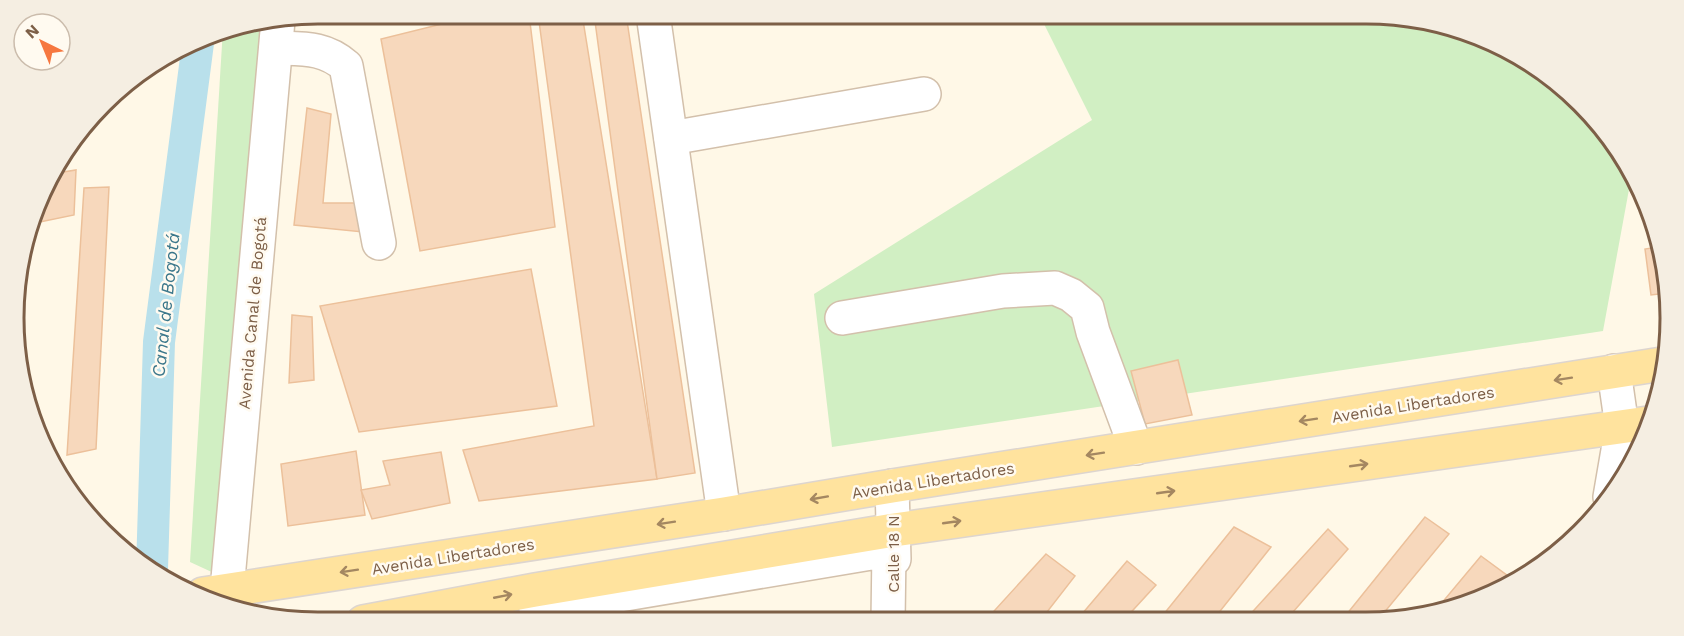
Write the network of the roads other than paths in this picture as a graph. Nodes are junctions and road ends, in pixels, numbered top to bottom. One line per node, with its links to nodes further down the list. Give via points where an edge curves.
1 (654, 24): 4 (street)
2 (277, 34): 5 (street, via 334,55 346,66); 15 (street, Avenida Canal de Bogotá)
3 (924, 94): 4 (street)
4 (671, 138): 13 (street)
5 (379, 243)
6 (842, 318): 10 (street, via 1003,291 1055,288 1071,295 1087,308)
7 (1656, 365): 8 (main road, Avenida Libertadores)
8 (1614, 371): 9 (street); 10 (main road, Avenida Libertadores, one-way to 10)
9 (1635, 425): 11 (street); 14 (main road, one-way to 9)
10 (1136, 448): 12 (main road, Avenida Libertadores, one-way to 12)
11 (1621, 464)
12 (892, 486): 13 (main road, Avenida Libertadores, one-way to 13); 14 (street, Calle 18 N)
13 (724, 514): 16 (main road, Avenida Libertadores, one-way to 16)
14 (894, 530): 17 (main road); 20 (street, Calle 18 N)
15 (216, 594)
16 (221, 595)
17 (536, 607): 18 (main road, one-way to 17); 19 (street, via 889,550)
18 (478, 612)
19 (888, 612)
20 (893, 612)

